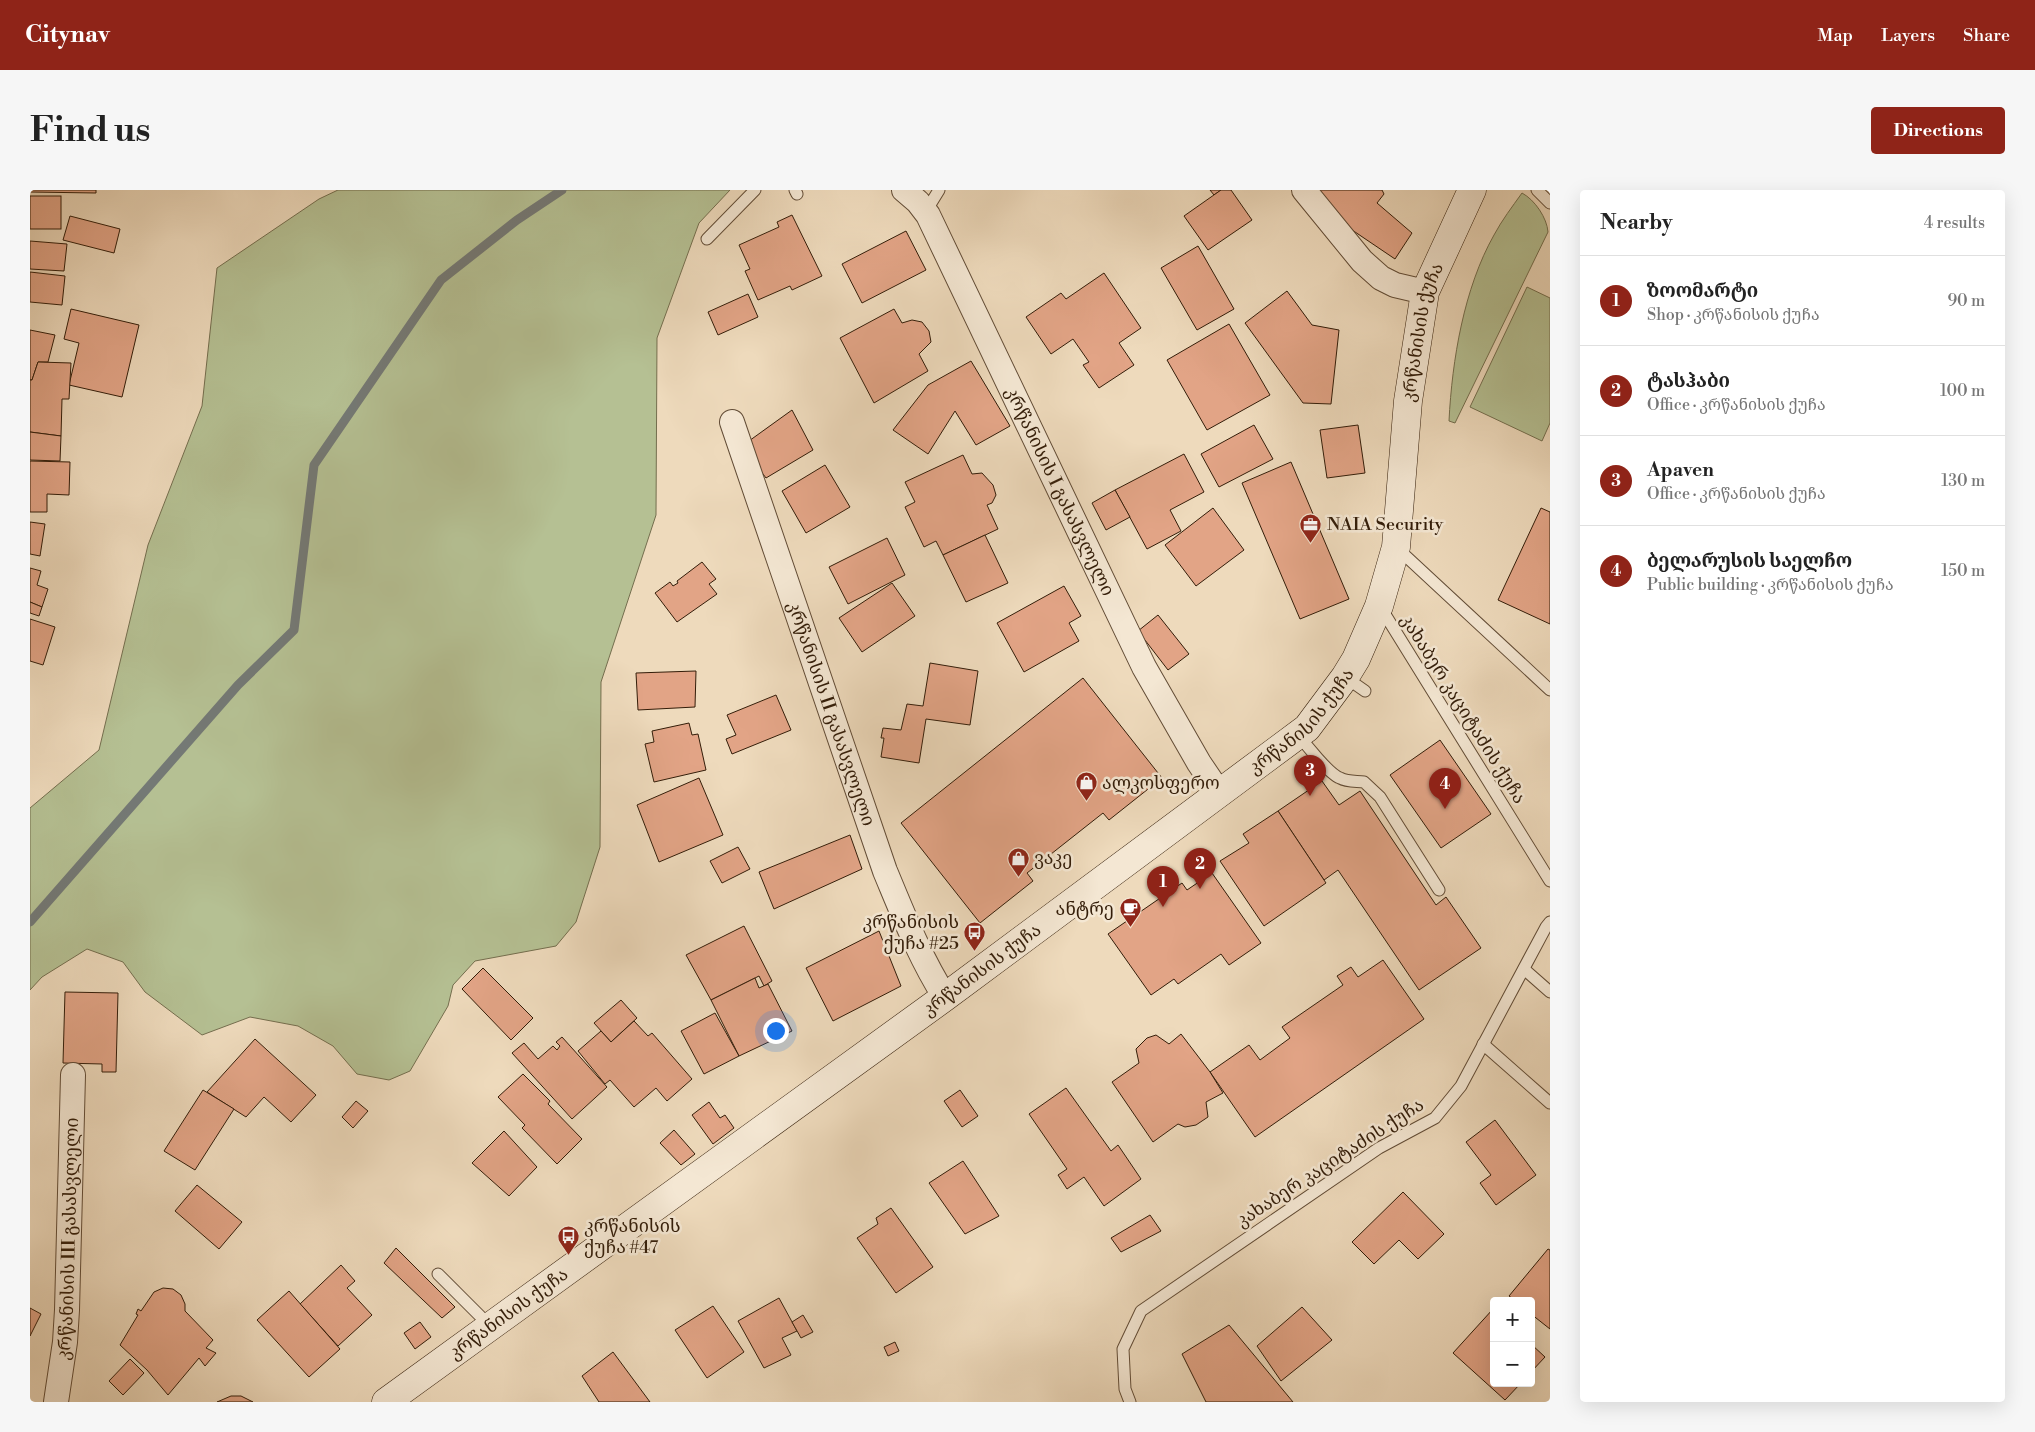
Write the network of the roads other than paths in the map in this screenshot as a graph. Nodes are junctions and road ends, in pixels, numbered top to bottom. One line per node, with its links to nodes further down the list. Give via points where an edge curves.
1 (755, 190): 9 (lane)
2 (904, 190): 8 (street, კრწანისის I გასასვლელი)
3 (939, 190): 8 (lane, via 930,203)
4 (1304, 190): 10 (street, via 1362,261 1380,278 1394,286)
5 (1472, 190): 10 (street, კრწანისის ქუჩა)
6 (1537, 190): 7 (lane)
7 (1550, 203)
8 (928, 215): 16 (street, კრწანისის I გასასვლელი, via 1144,667)
9 (707, 239)
10 (1425, 292): 12 (street, კრწანისის ქუჩა, via 1408,401)
11 (732, 422): 22 (street, კრწანისის II გასასვლელი, via 879,855 903,915)
12 (1396, 547): 13 (street, კრწანისის ქუჩა); 14 (lane)
13 (1380, 606): 15 (street, კრწანისის ქუჩა, via 1356,659 1355,684); 17 (lane, კახაბერ კაციტაძის ქუჩა)
14 (1550, 690)
15 (1298, 734): 16 (street, კრწანისის ქუჩა); 18 (lane, via 1338,778 1364,782 1380,797)
16 (1220, 794): 22 (street, კრწანისის ქუჩა)
17 (1550, 881)
18 (1439, 890)
19 (1550, 922): 20 (lane, კახაბერ კაციტაძის ქუჩა)
20 (1524, 969): 21 (lane); 23 (lane, კახაბერ კაციტაძის ქუჩა)
21 (1550, 992)
22 (945, 997): 27 (street, კრწანისის ქუჩა)
23 (1483, 1044): 25 (lane); 30 (lane, კახაბერ კაციტაძის ქუჩა, via 1461,1086 1434,1118 1379,1148 1141,1311 1123,1349 1125,1389)
24 (72, 1075): 28 (street, კრწანისის III გასასვლელი, via 67,1310)
25 (1550, 1103)
26 (438, 1274): 27 (lane)
27 (490, 1326): 29 (street, კრწანისის ქუჩა)
28 (56, 1402)
29 (386, 1402)
30 (1130, 1402)

